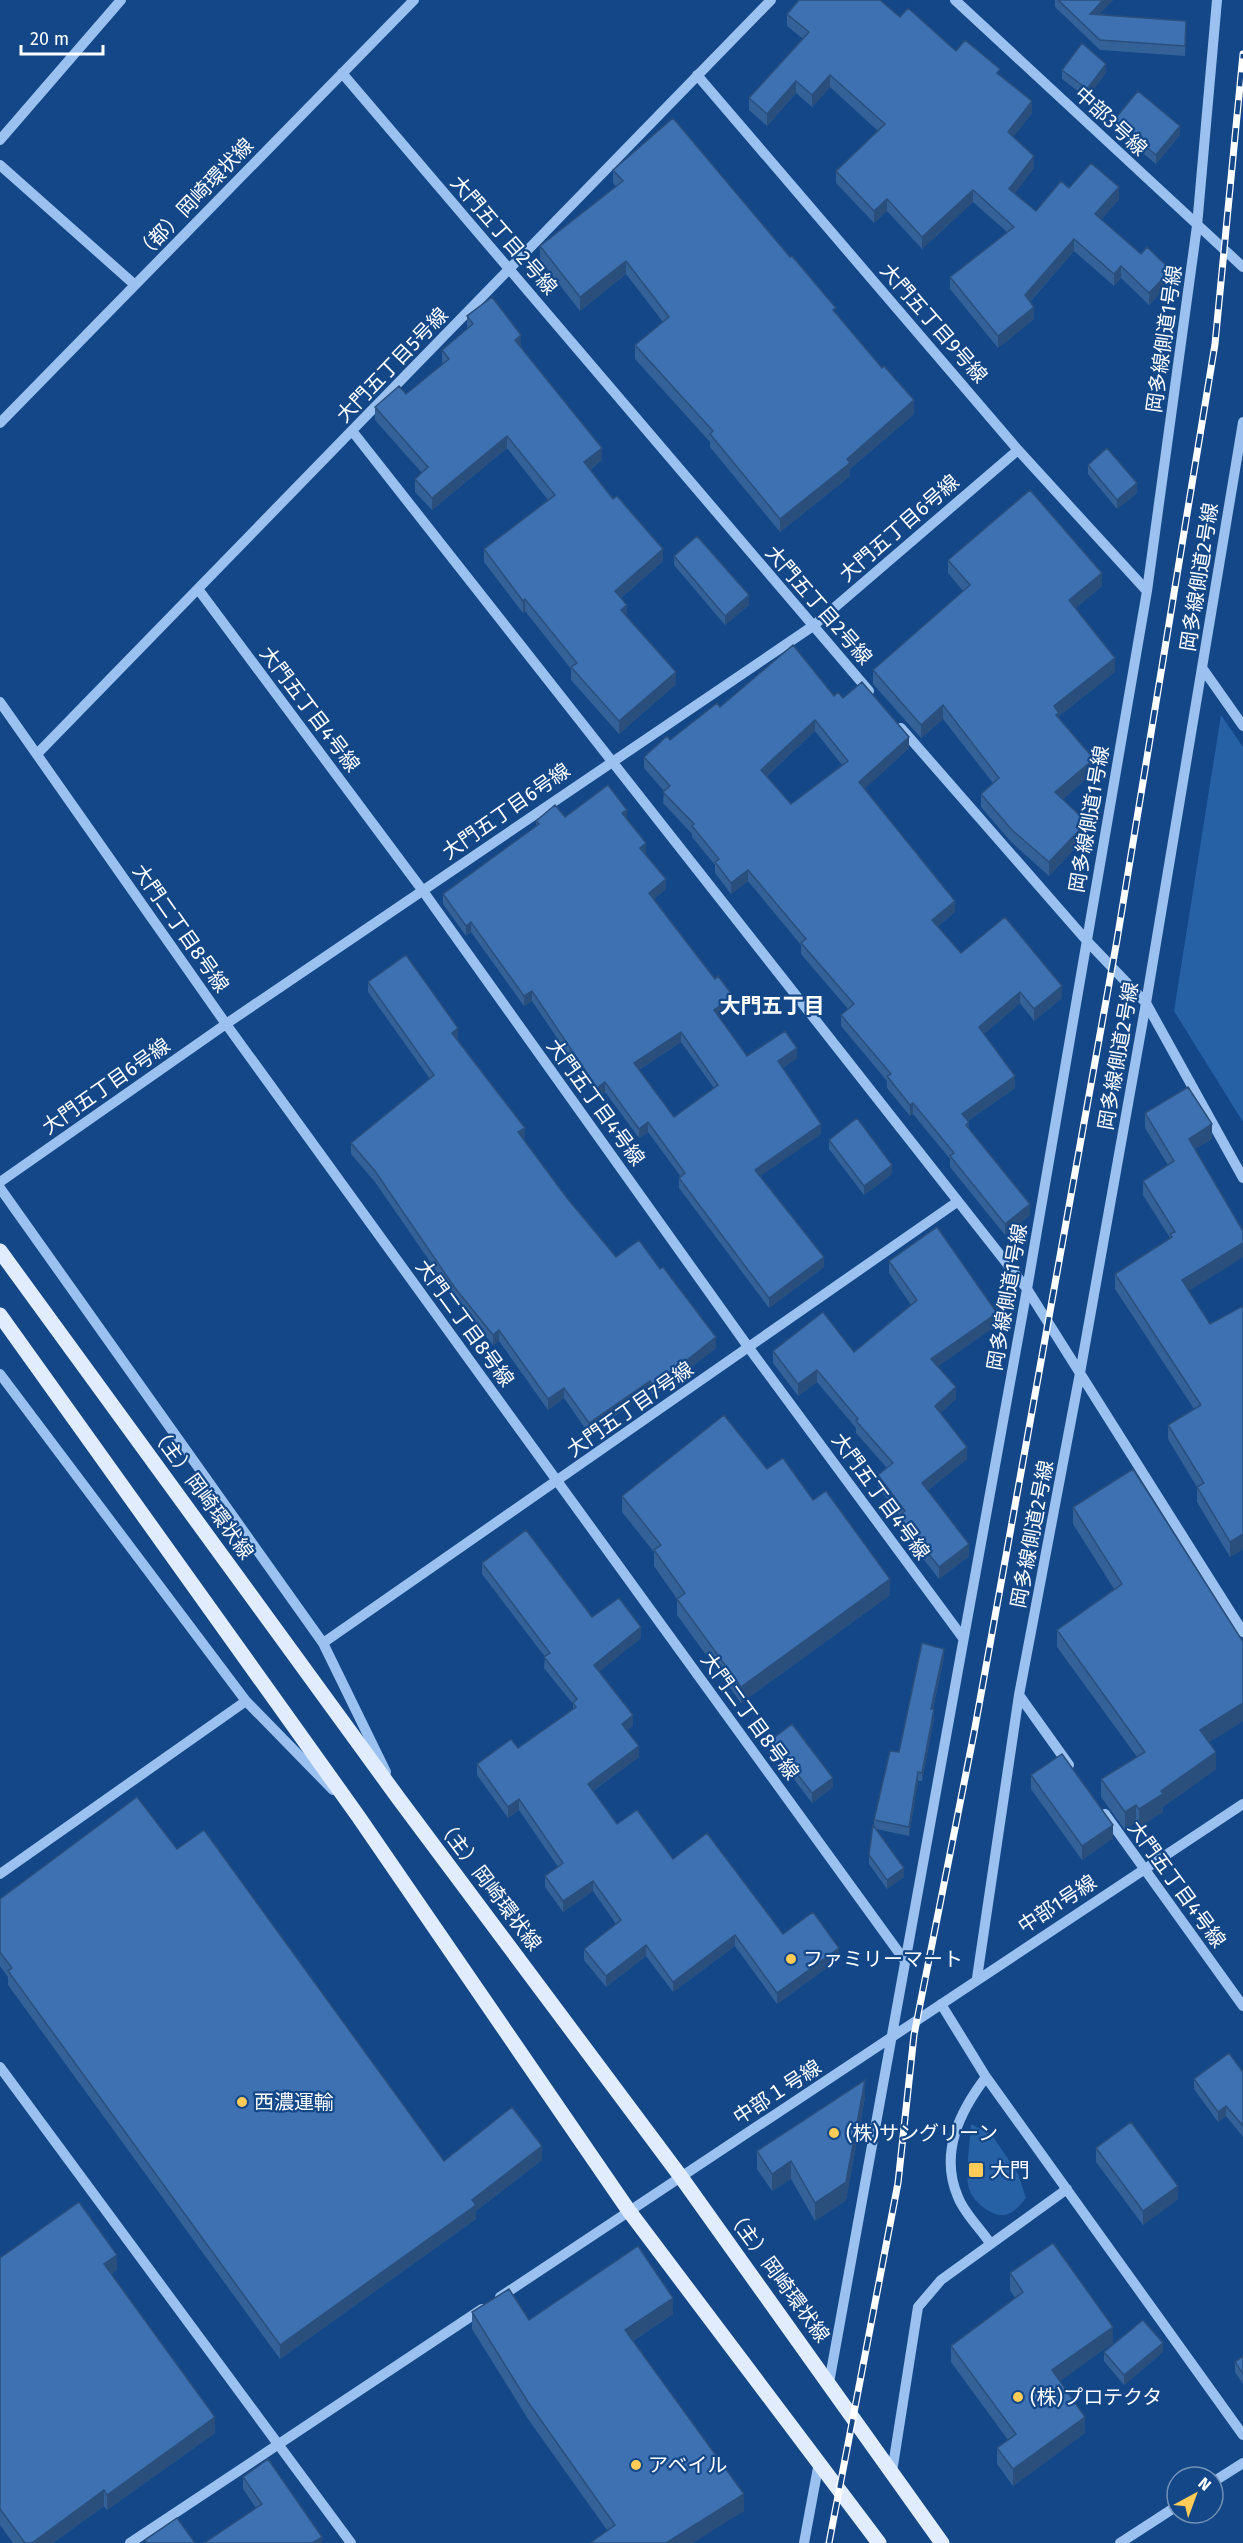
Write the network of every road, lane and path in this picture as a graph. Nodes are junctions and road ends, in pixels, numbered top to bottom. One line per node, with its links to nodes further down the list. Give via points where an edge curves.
1 (121, 0): 8 (street)
2 (414, 0): 6 (street, （都）岡崎環状線)
3 (771, 0): 7 (street, 大門五丁目5号線)
4 (955, 0): 10 (street, 中部3号線)
5 (1217, 0): 10 (street, 岡多線側道1号線)
6 (342, 73): 12 (street, 大門五丁目2号線); 13 (street, （都）岡崎環状線)
7 (697, 75): 12 (street, 大門五丁目5号線); 17 (street, 大門五丁目9号線)
8 (0, 140)
9 (0, 165): 13 (street)
10 (1197, 226): 11 (street, 中部3号線); 19 (street, 岡多線側道1号線)
11 (1243, 267)
12 (510, 268): 16 (street, 大門五丁目5号線); 20 (street, 大門五丁目2号線)
13 (135, 285): 15 (street, （都）岡崎環状線)
14 (1243, 422): 21 (street, 岡多線側道2号線)
15 (0, 423)
16 (352, 432): 18 (street, 大門五丁目5号線); 27 (street)
17 (1018, 450): 19 (street, 大門五丁目9号線); 20 (street, 大門五丁目6号線)
18 (198, 589): 26 (street, 大門五丁目5号線); 28 (street, 大門五丁目4号線)
19 (1147, 591): 29 (street, 岡多線側道1号線)
20 (813, 626): 22 (street, 大門五丁目2号線); 27 (street, 大門五丁目6号線)
21 (1203, 669): 25 (street); 30 (street, 岡多線側道2号線)
22 (875, 698)
23 (0, 702): 26 (street, 大門二丁目8号線)
24 (891, 716): 29 (street)
25 (1243, 726)
26 (38, 753): 31 (street, 大門二丁目8号線)
27 (612, 760): 28 (street, 大門五丁目6号線); 35 (street)
28 (423, 891): 31 (street, 大門五丁目6号線); 39 (street, 大門五丁目4号線)
29 (1087, 941): 30 (street); 37 (street, 岡多線側道1号線)
30 (1146, 1003): 32 (street); 41 (street, 岡多線側道2号線)
31 (226, 1024): 33 (street, 大門五丁目6号線); 42 (street, 大門二丁目8号線)
32 (1243, 1178)
33 (0, 1182)
34 (0, 1188): 45 (street)
35 (957, 1202): 37 (street); 39 (street, 大門五丁目7号線)
36 (0, 1251): 49 (main road, （主）岡崎環状線)
37 (1027, 1289): 41 (street); 44 (street, 岡多線側道1号線)
38 (0, 1315): 52 (main road)
39 (749, 1348): 42 (street, 大門五丁目7号線); 44 (street, 大門五丁目4号線)
40 (0, 1374): 47 (street)
41 (1080, 1374): 43 (street); 46 (street, 岡多線側道2号線)
42 (557, 1481): 45 (street, 大門五丁目7号線); 55 (street, 大門二丁目8号線)
43 (1243, 1632)
44 (963, 1638): 55 (street, 岡多線側道1号線)
45 (323, 1643): 49 (street)
46 (1019, 1695): 48 (street); 56 (street, 岡多線側道2号線)
47 (246, 1701): 52 (street); 54 (street)
48 (1075, 1773)
49 (399, 1799): 62 (main road, （主）岡崎環状線)
50 (1096, 1802): 53 (street, 大門五丁目4号線)
51 (1243, 1804): 53 (street, 中部1号線)
52 (358, 1816): 64 (main road)
53 (1144, 1869): 56 (street, 中部1号線); 58 (street, 大門五丁目4号線)
54 (0, 1874)
55 (905, 1961): 59 (street, 岡多線側道1号線)
56 (977, 1978): 57 (street, 中部1号線)
57 (941, 2004): 59 (street, 中部1号線); 61 (street)
58 (1243, 2006)
59 (893, 2038): 62 (street, 中部１号線); 66 (street, 岡多線側道1号線)
60 (0, 2067): 68 (street)
61 (986, 2077): 63 (street); 65 (street, via 968,2101 952,2137 951,2172 958,2198)
62 (681, 2177): 64 (street, 中部１号線); 66 (main road, （主）岡崎環状線)
63 (1067, 2189): 65 (street); 67 (street)
64 (629, 2211): 68 (street, 中部１号線); 69 (main road)
65 (990, 2242): 71 (street, via 941,2280 918,2307)
66 (829, 2383): 71 (main road, （主）岡崎環状線)
67 (1243, 2435)
68 (278, 2445): 75 (street, 中部１号線); 76 (street)
69 (819, 2462): 74 (main road); 77 (street)
70 (1243, 2463): 72 (street)
71 (892, 2472): 78 (main road, （主）岡崎環状線)
72 (1225, 2474)
73 (1165, 2514): 79 (street)
74 (877, 2542)
75 (130, 2543)
76 (351, 2543)
77 (804, 2543)
78 (942, 2543)
79 (1120, 2543)

